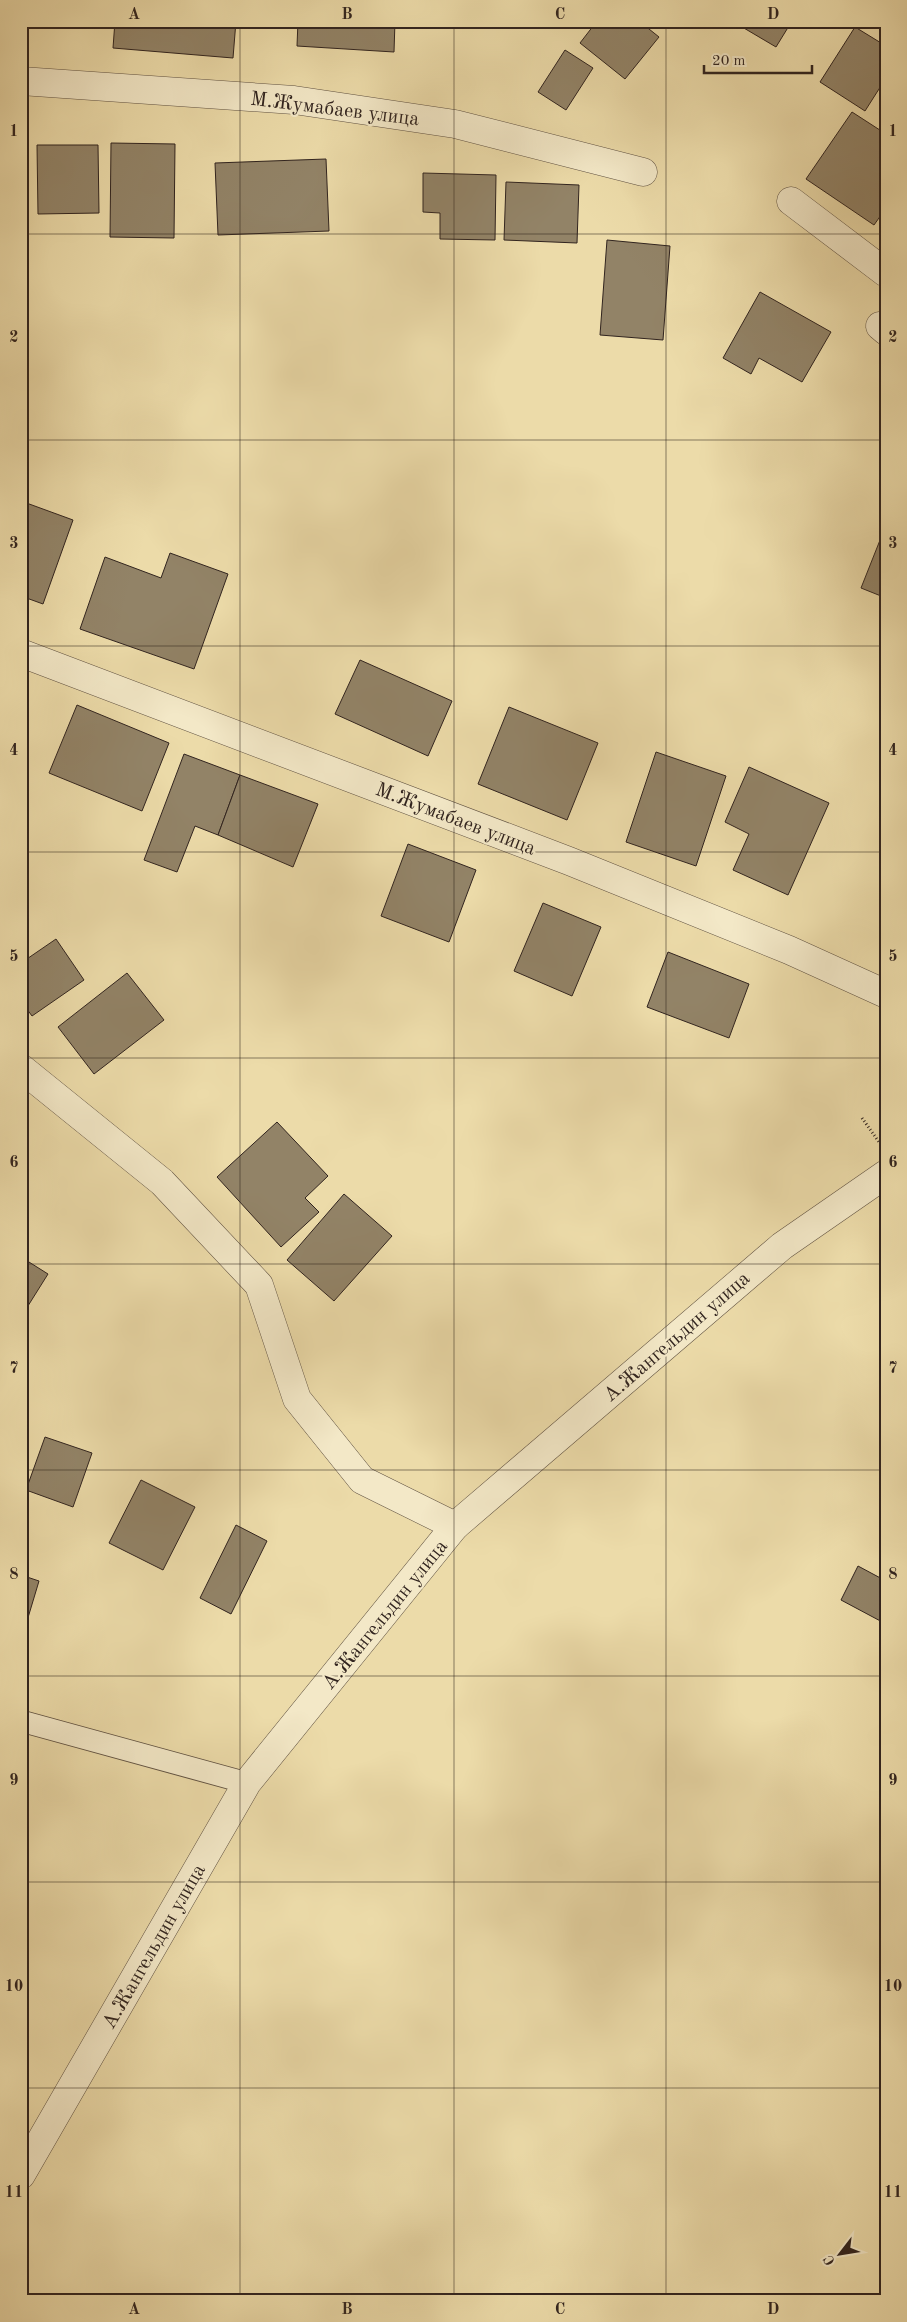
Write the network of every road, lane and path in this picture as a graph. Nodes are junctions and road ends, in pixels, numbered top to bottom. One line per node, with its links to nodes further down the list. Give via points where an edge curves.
1 (21, 81): 2 (street, М.Жумабаев улица, via 304,101 455,124)
2 (643, 172)
3 (791, 201): 4 (street)
4 (886, 273)
5 (21, 653): 6 (street, М.Жумабаев улица, via 568,861 789,950)
6 (886, 994)
7 (21, 1068): 11 (street, via 162,1182 259,1285 297,1399 362,1480)
8 (862, 1118): 9 (path)
9 (880, 1142)
10 (886, 1174): 11 (street, А.Жангельдин улица, via 782,1246)
11 (455, 1526): 13 (street, А.Жангельдин улица)
12 (21, 1721): 13 (lane)
13 (247, 1783): 14 (street, А.Жангельдин улица)
14 (21, 2175)

